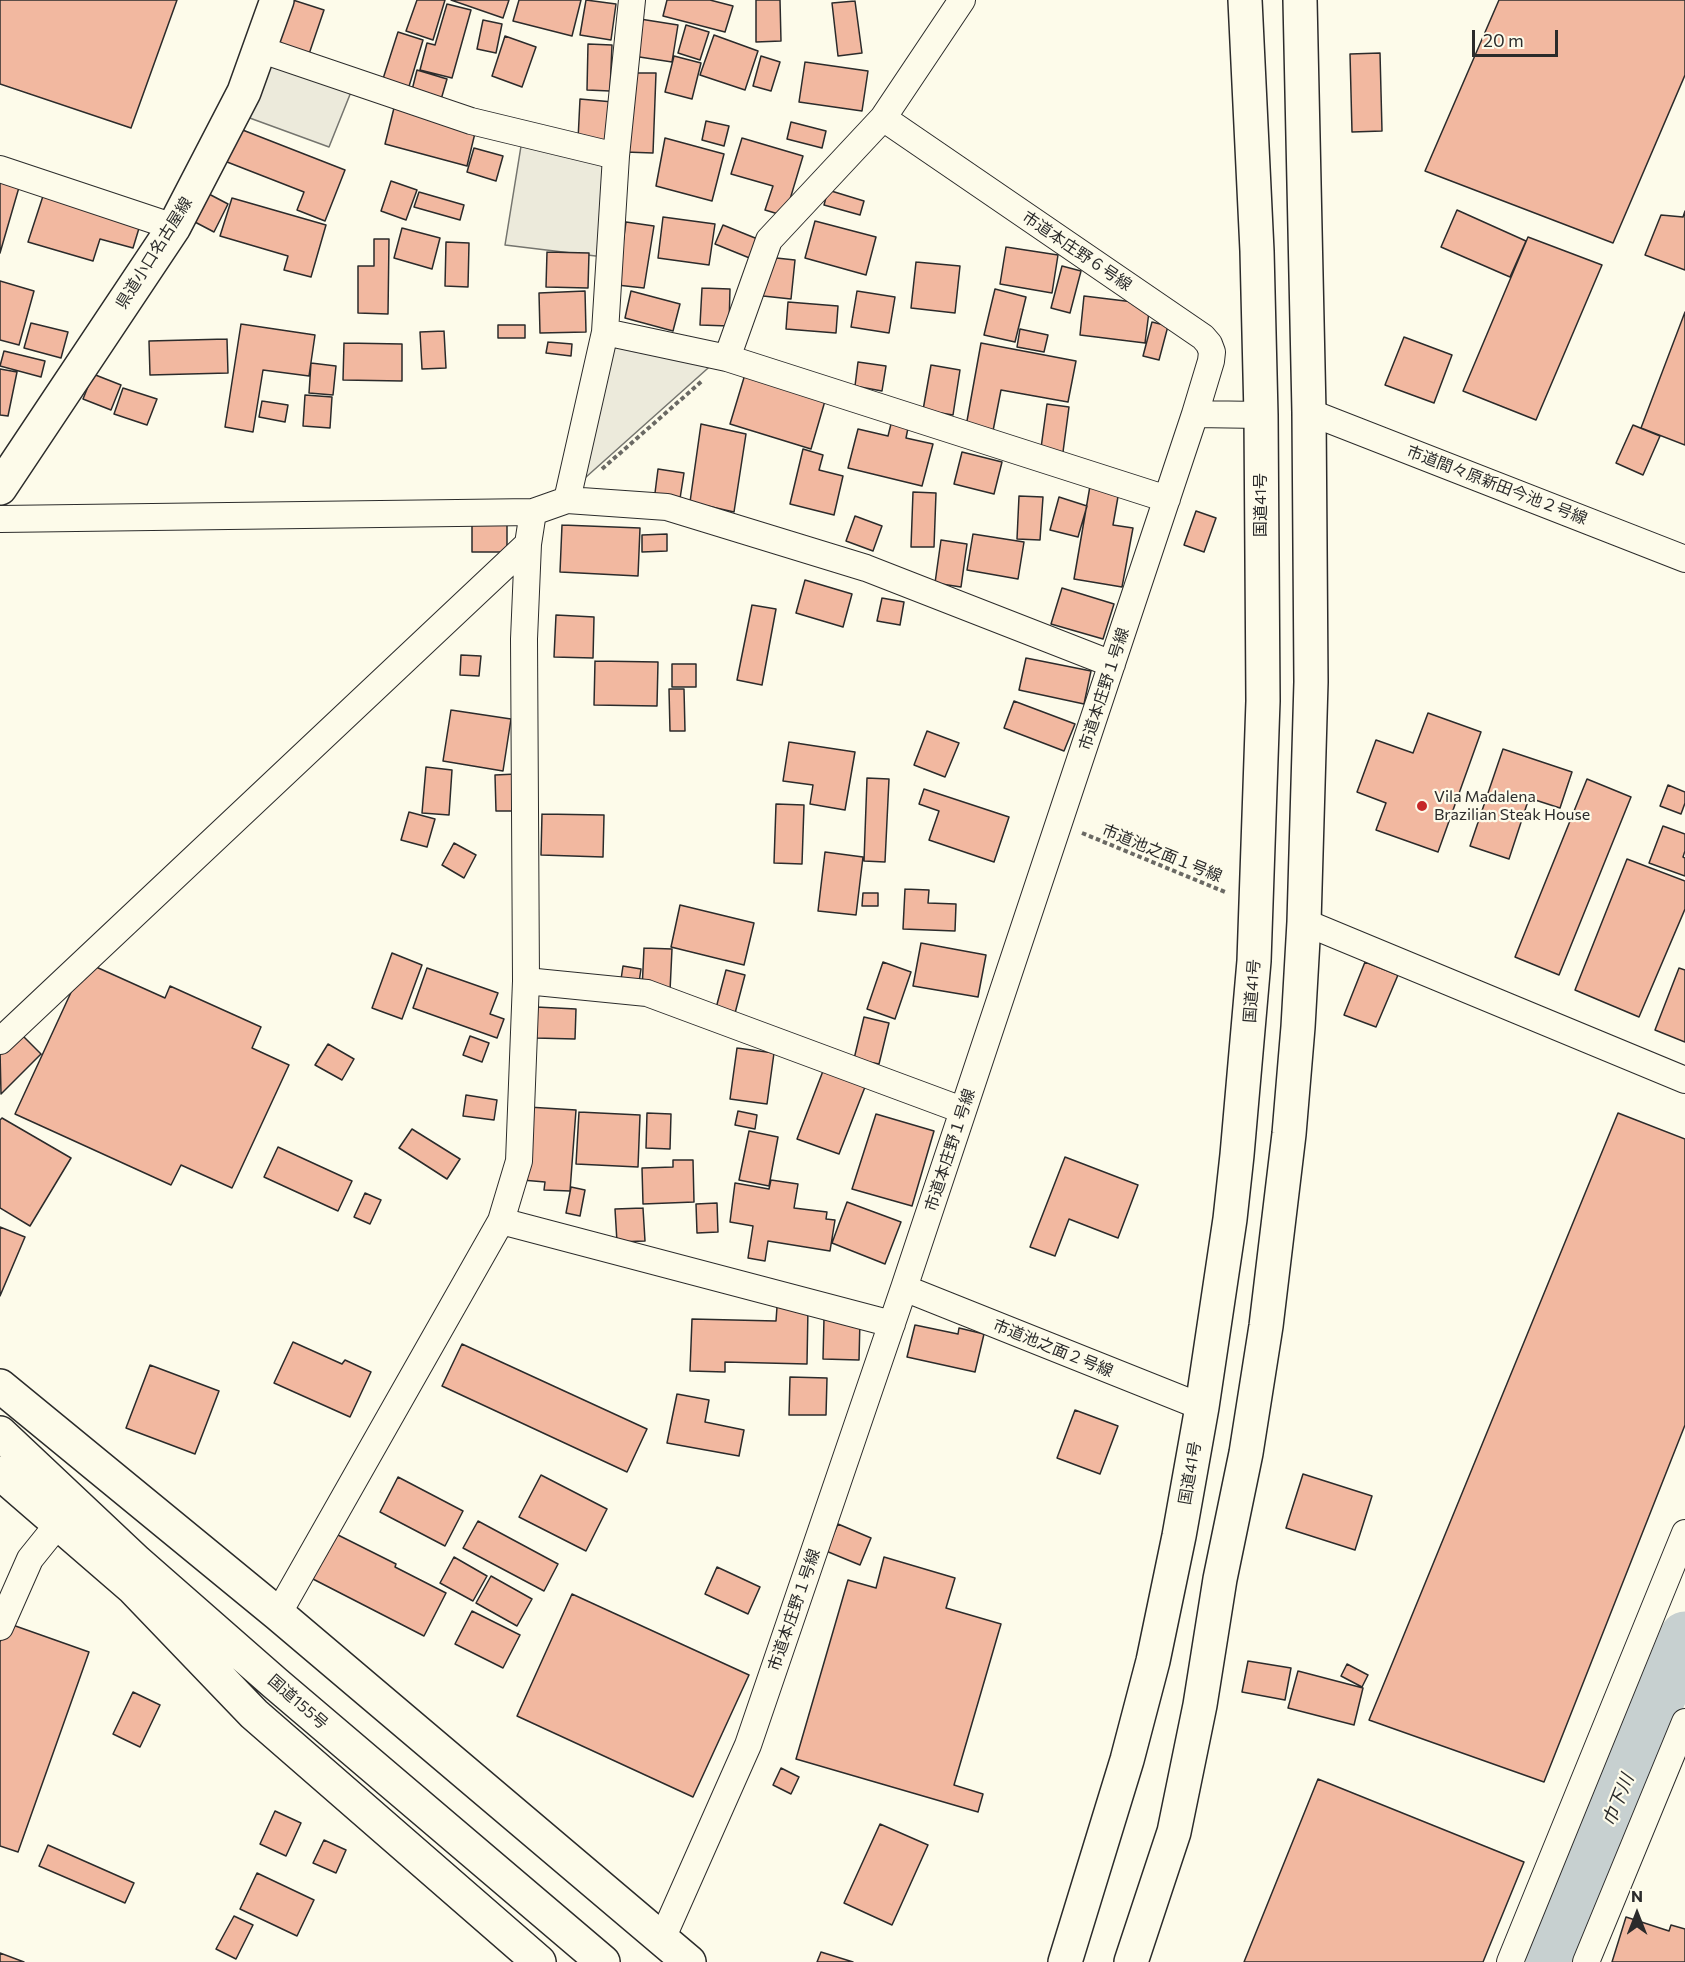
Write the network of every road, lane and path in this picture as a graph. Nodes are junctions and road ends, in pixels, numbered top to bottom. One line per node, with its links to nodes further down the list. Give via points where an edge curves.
1 (277, 0): 6 (main road, 県道小口名古屋線)
2 (632, 0): 8 (street)
3 (962, 0): 7 (street)
4 (1245, 0): 15 (main road, 国道41号)
5 (1300, 0): 13 (main road)
6 (260, 49): 8 (street, via 471,121); 10 (main road, 県道小口名古屋線, via 244,92)
7 (883, 118): 12 (street, via 769,240); 14 (street, 市道本庄野６号線, via 1203,337 1212,352 1210,371)
8 (616, 156): 11 (street)
9 (0, 169): 10 (street)
10 (174, 227): 16 (main road, 県道小口名古屋線)
11 (605, 332): 12 (street); 18 (street)
12 (727, 358): 17 (street); 18 (path)
13 (1309, 412): 22 (street, 市道間々原新田今池２号線); 26 (main road, via 1311,682)
14 (1195, 414): 15 (street); 17 (street, 市道本庄野１号線)
15 (1261, 415): 25 (main road, 国道41号, via 1263,701)
16 (0, 488)
17 (1167, 499): 23 (street, 市道本庄野１号線)
18 (567, 500): 19 (street); 23 (street, via 667,507 866,568)
19 (533, 512): 20 (street); 21 (street)
20 (0, 519)
21 (528, 544): 27 (street, via 524,639); 28 (street)
22 (1685, 559)
23 (1112, 664): 24 (street, 市道本庄野１号線)
24 (1059, 824): 25 (path, 市道池之面１号線); 30 (street, 市道本庄野１号線)
25 (1257, 904): 35 (main road, 国道41号, via 1234,1187)
26 (1304, 922): 29 (street); 51 (main road, via 1289,1134 1246,1453 1174,1832)
27 (526, 981): 30 (street, via 647,993); 31 (street, via 519,1161)
28 (0, 1041)
29 (1685, 1080)
30 (962, 1110): 32 (street, 市道本庄野１号線)
31 (501, 1221): 33 (street); 41 (street)
32 (904, 1288): 33 (street, 市道本庄野１号線); 35 (street, 市道池之面２号線)
33 (892, 1324): 45 (street, 市道本庄野１号線, via 748,1745)
34 (0, 1386): 41 (main road)
35 (1202, 1407): 50 (main road, 国道41号, via 1153,1660)
36 (0, 1432): 43 (main road, 国道155号)
37 (0, 1473): 38 (main road, 国道155号)
38 (59, 1523): 40 (main road, 国道155号); 42 (street, via 30,1559)
39 (1685, 1533): 52 (street)
40 (134, 1590): 43 (main road, 国道155号); 46 (main road, via 254,1714)
41 (278, 1614): 45 (main road)
42 (0, 1627)
43 (270, 1690): 47 (main road, 国道155号); 48 (main road, 国道155号)
44 (1685, 1722): 53 (street)
45 (662, 1939): 49 (main road)
46 (539, 1962)
47 (575, 1962)
48 (603, 1962)
49 (689, 1962)
50 (1065, 1962)
51 (1131, 1962)
52 (1510, 1962)
53 (1586, 1962)

